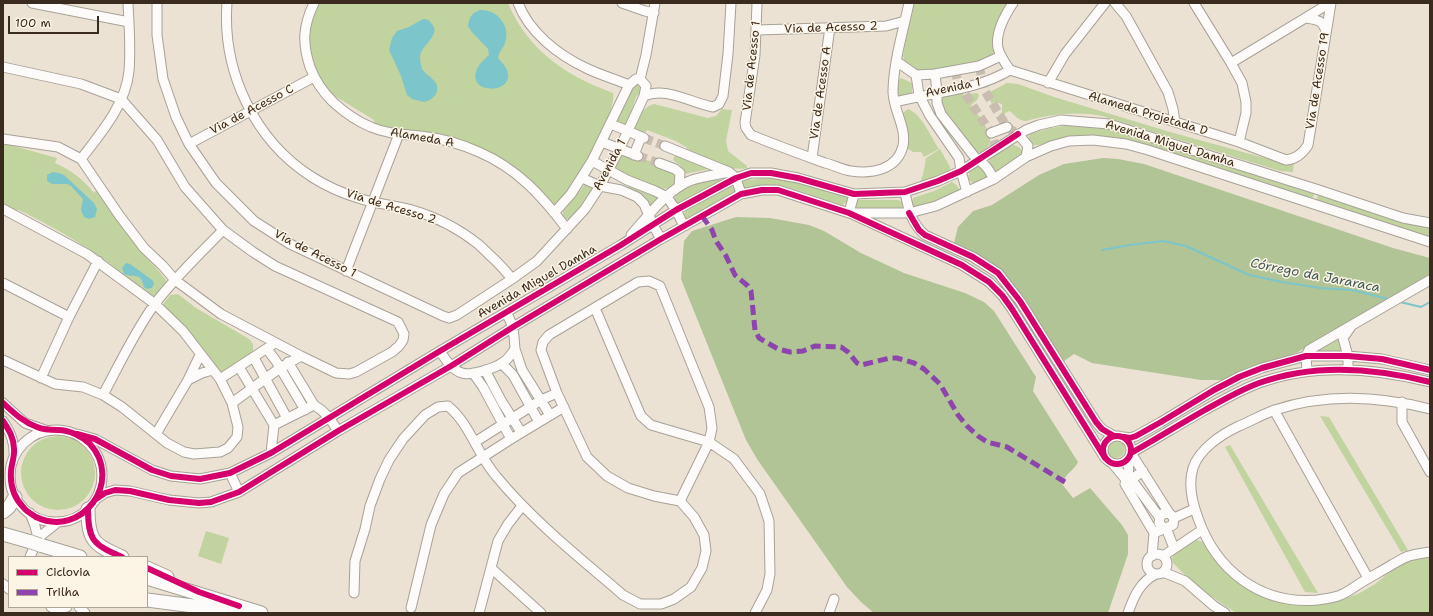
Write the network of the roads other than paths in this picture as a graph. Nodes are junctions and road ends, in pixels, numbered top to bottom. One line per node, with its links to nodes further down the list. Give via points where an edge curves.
1 (32, 3): 23 (street)
2 (128, 3): 23 (street)
3 (157, 3): 57 (street, Via de Acesso 1, via 157,35 163,80)
4 (227, 3): 45 (street, Via de Acesso 2, via 228,49)
5 (314, 3): 36 (street, Alameda A, via 304,36 306,54)
6 (518, 3): 39 (street, via 532,28 569,60)
7 (622, 3): 18 (street)
8 (655, 3): 18 (street)
9 (731, 3): 41 (street, via 728,54 723,96 719,104 713,107 664,93 653,92)
10 (757, 3): 26 (street, Via de Acesso 1)
11 (909, 3): 22 (street)
12 (1013, 3): 29 (street, via 998,36)
13 (1105, 3): 21 (street)
14 (1115, 3): 19 (street); 21 (street)
15 (1122, 3): 19 (street)
16 (1331, 3): 20 (street); 27 (street, Via de Acesso 19)
17 (1198, 4): 31 (street)
18 (654, 13): 37 (street)
19 (1126, 16): 46 (street, via 1168,92)
20 (1306, 18): 27 (street, via 1323,23); 31 (street)
21 (1091, 19): 38 (street, via 1065,54)
22 (905, 21): 24 (street, Via de Acesso 2); 28 (street)
23 (129, 22): 43 (street, via 129,72)
24 (886, 26): 25 (street, Via de Acesso 2); 28 (street)
25 (830, 28): 26 (street, Via de Acesso 2); 62 (street, Via de Acesso A)
26 (757, 30): 62 (street, Via de Acesso 1, via 746,128 751,135)
27 (1326, 31): 60 (street, Via de Acesso 19, via 1308,145)
28 (902, 36): 30 (street)
29 (1001, 56): 33 (street); 34 (street, Avenida 1, via 979,66)
30 (896, 61): 35 (street, Avenida 1); 44 (street, via 892,92)
31 (1231, 62): 56 (street, via 1242,84 1246,102)
32 (3, 67): 43 (street, via 81,84)
33 (1010, 70): 38 (street, Alameda Projetada D); 40 (street, Avenida 1, via 983,83)
34 (935, 74): 35 (street, Avenida 1); 40 (street)
35 (916, 75): 42 (street)
36 (314, 77): 45 (street, Via de Acesso C); 51 (street, Alameda A, via 327,96 354,119 371,127)
37 (640, 79): 39 (street); 41 (street, via 646,86)
38 (1048, 83): 46 (street, Alameda Projetada D)
39 (629, 85): 47 (street, Avenida 1)
40 (937, 92): 42 (street, Avenida 1); 54 (street, via 941,114)
41 (644, 96): 49 (street, Avenida 1)
42 (919, 96): 44 (street, Avenida 1); 58 (street)
43 (121, 99): 63 (street, via 112,118); 93 (street, via 157,140 185,187)
44 (895, 102): 62 (street, via 903,145 892,164 883,170 872,172 851,171)
45 (250, 111): 57 (street, Via de Acesso C); 81 (street, Via de Acesso 2, via 268,138 302,171 333,189)
46 (1175, 122): 56 (street, Alameda Projetada D)
47 (611, 124): 49 (street); 55 (street, Avenida 1)
48 (1007, 127): 50 (street)
49 (627, 131): 59 (street, Avenida 1); 59 (street, via 642,138 636,155)
50 (991, 132)
51 (399, 134): 81 (street); 85 (street, Alameda A, via 451,142 494,159 531,186)
52 (1018, 134): 61 (street, via 1028,146); 64 (street, Avenida Miguel Damha); 75 (street, Avenida Miguel Damha, via 1039,125 1062,120 1109,124)
53 (3, 139): 63 (street, via 58,148)
54 (959, 139): 58 (street); 64 (street)
55 (602, 142): 59 (street); 65 (street, Avenida 1)
56 (1239, 142): 60 (street, Alameda Projetada D, via 1286,160)
57 (189, 144): 98 (street, Via de Acesso 1, via 216,183 254,221 290,244)
58 (951, 146): 67 (street, via 959,158)
59 (619, 150): 66 (street, Avenida 1)
60 (1300, 155)
61 (1026, 157): 70 (street, Avenida Miguel Damha); 82 (street, Avenida Miguel Damha, via 1069,141 1093,140 1126,144)
62 (812, 158)
63 (81, 159): 100 (street, via 144,248)
64 (977, 160): 67 (street, Avenida Miguel Damha); 70 (street, via 984,164)
65 (592, 161): 66 (street); 69 (street, Avenida 1)
66 (608, 170): 71 (street); 72 (street, Avenida 1)
67 (961, 171): 76 (street, Avenida Miguel Damha); 77 (street)
68 (733, 175): 73 (street, via 692,180); 73 (street, via 669,148 663,164 675,168 680,173); 78 (street); 79 (street, Avenida Miguel Damha, via 771,173); 84 (street, Avenida Miguel Damha)
69 (582, 178): 72 (street); 85 (street, Avenida 1)
70 (994, 179): 77 (street, Avenida Miguel Damha)
71 (627, 180): 74 (street); 80 (street)
72 (600, 186): 74 (street); 92 (street, Avenida 1, via 585,209)
73 (679, 187): 80 (street)
74 (621, 190): 88 (street, via 637,197 644,204)
75 (1319, 190): 82 (street); 89 (street, Avenida Miguel Damha, via 1403,218)
76 (905, 192): 79 (street, Avenida Miguel Damha); 87 (street)
77 (967, 192): 87 (street, Avenida Miguel Damha, via 936,206)
78 (741, 194): 86 (street, Avenida Miguel Damha, via 778,190); 91 (street, Avenida Miguel Damha)
79 (854, 194): 86 (street)
80 (667, 197): 84 (street); 88 (street)
81 (373, 203): 98 (street); 99 (street, Via de Acesso 2, via 413,210 460,231 480,245)
82 (1314, 204): 95 (street, Avenida Miguel Damha)
83 (3, 209): 97 (street)
84 (676, 210): 90 (street, Avenida Miguel Damha); 91 (street)
85 (554, 213): 92 (street, Alameda A)
86 (849, 213): 87 (street, Avenida Miguel Damha); 169 (street, via 962,265 989,282 1012,309)
87 (909, 213): 162 (street, via 925,235 973,257 998,273 1020,300 1096,422 1102,429)
88 (649, 216): 90 (street); 96 (street)
89 (1430, 223)
90 (653, 225): 94 (street); 96 (street, Avenida Miguel Damha)
91 (684, 226): 94 (street, Avenida Miguel Damha)
92 (567, 229): 99 (street, via 537,261)
93 (223, 230): 100 (street); 114 (street, via 275,266 398,322 404,334 403,340 392,352 349,374 336,373)
94 (661, 239): 107 (street, Avenida Miguel Damha)
95 (1430, 242)
96 (621, 245): 105 (street, Avenida Miguel Damha)
97 (98, 262): 103 (street); 106 (street)
98 (346, 271): 99 (street, Via de Acesso 1, via 449,318)
99 (512, 279)
100 (175, 280): 103 (street); 109 (street, via 221,314)
101 (1430, 280): 108 (street)
102 (3, 283): 106 (street)
103 (155, 304): 113 (street, via 183,331); 138 (street)
104 (595, 308): 137 (street, via 549,335 543,342 543,354); 165 (street, via 641,416 651,425); 165 (street, via 638,282 649,281 660,286 710,407 712,428)
105 (506, 313): 107 (street); 112 (street, Avenida Miguel Damha)
106 (69, 317): 131 (street)
107 (513, 327): 111 (street); 121 (street, Avenida Miguel Damha)
108 (1350, 327): 115 (street, via 1309,350); 116 (street, via 1343,338)
109 (276, 342): 110 (street); 114 (street)
110 (267, 349): 117 (street); 120 (street)
111 (515, 349): 119 (street); 125 (street)
112 (440, 351): 121 (street); 151 (street, Avenida Miguel Damha)
113 (200, 355): 123 (street); 134 (street)
114 (301, 356): 120 (street)
115 (1306, 356): 116 (street); 128 (street); 162 (street, via 1239,377 1136,436)
116 (1348, 356): 126 (street); 127 (street, via 1382,359)
117 (254, 358): 122 (street); 132 (street)
118 (3, 360): 131 (street)
119 (502, 364): 124 (street); 130 (street)
120 (284, 365): 132 (street); 143 (street); 147 (street)
121 (451, 366): 129 (street, via 463,373); 158 (street, Avenida Miguel Damha)
122 (239, 368): 133 (street); 136 (street)
123 (213, 370): 133 (street); 134 (street)
124 (485, 370): 129 (street); 152 (street)
125 (522, 370): 130 (street); 139 (street)
126 (1348, 370): 128 (street); 135 (street, via 1383,372)
127 (1430, 370)
128 (1307, 371): 167 (street, via 1259,383 1234,394)
129 (473, 373): 156 (street)
130 (513, 375): 144 (street)
131 (41, 378): 138 (street, via 55,384 83,387)
132 (265, 378): 136 (street); 150 (street)
133 (220, 379): 142 (street)
134 (188, 380): 161 (street)
135 (1430, 382)
136 (252, 387): 142 (street); 155 (street)
137 (557, 393): 139 (street); 145 (street)
138 (103, 395): 161 (street)
139 (541, 400): 144 (street); 149 (street)
140 (1402, 402): 146 (street); 148 (street, via 1350,398 1322,399); 174 (street, via 1402,422)
141 (3, 403): 157 (street, via 25,423)
142 (232, 403): 161 (street, via 238,427 237,437 228,448 220,452 184,452 174,448)
143 (314, 405): 147 (street); 151 (street)
144 (531, 406): 152 (street); 154 (street)
145 (564, 407): 149 (street); 180 (street, via 587,456 607,476 628,488)
146 (1430, 409)
147 (305, 410): 150 (street)
148 (1274, 410): 183 (street, via 1228,432 1203,451 1193,467 1190,483); 206 (street)
149 (550, 415): 154 (street)
150 (288, 418): 155 (street)
151 (330, 418): 158 (street); 166 (street, Avenida Miguel Damha)
152 (513, 419): 156 (street); 159 (street)
153 (3, 421): 170 (street, via 12,435)
154 (539, 422): 159 (street)
155 (274, 425): 166 (street)
156 (504, 425): 163 (street); 164 (street)
157 (48, 431): 160 (street, via 58,430); 170 (street, via 35,435 25,442)
158 (338, 431): 179 (street, Avenida Miguel Damha)
159 (521, 432): 163 (street)
160 (76, 434): 175 (street, Avenida Miguel Damha, via 95,439 152,470 171,476 200,479); 181 (street, via 90,445 101,465 100,488)
161 (156, 434)
162 (1119, 436): 167 (street, via 1130,444); 169 (street, via 1110,437 1104,444)
163 (511, 439): 168 (street)
164 (475, 442): 168 (street); 208 (street, via 456,412 448,406 438,407 425,415 403,439 389,460 370,506 355,561)
165 (709, 442): 180 (street); 219 (street, via 734,459 760,494 769,521 770,574 767,590)
166 (271, 453): 175 (street, Avenida Miguel Damha)
167 (1130, 456): 171 (street, via 1120,464); 173 (street); 177 (street)
168 (482, 457): 182 (street, via 494,475); 212 (street, via 458,472 444,494 431,525)
169 (1105, 458): 171 (street)
170 (14, 459): 172 (street); 178 (street, via 11,474)
171 (1113, 464): 177 (street)
172 (3, 468)
173 (1143, 471): 177 (street); 186 (street)
174 (1430, 472)
175 (230, 473): 179 (street)
176 (3, 481): 178 (street, via 7,482)
177 (1129, 481): 187 (street); 191 (street, via 1125,484)
178 (14, 492): 184 (highway, via 9,507); 185 (street)
179 (239, 492): 181 (street, Avenida Miguel Damha, via 211,502 200,502 169,500 115,490 105,493)
180 (680, 501): 213 (street, via 694,517 704,535 706,551 702,568 691,587)
181 (92, 504): 188 (street, via 78,516); 199 (highway, via 88,525 91,537 104,549)
182 (522, 506): 203 (street, via 498,541); 213 (street, via 623,595 640,604)
183 (1194, 509): 186 (street); 190 (street)
184 (3, 512)
185 (30, 513): 188 (street, via 43,520); 195 (street, via 35,526)
186 (1172, 516): 187 (street, via 1162,514); 189 (street, via 1173,525)
187 (1160, 518): 189 (street, via 1160,525)
188 (58, 522): 195 (street)
189 (1165, 528): 191 (street); 194 (street)
190 (1202, 530): 194 (street); 206 (street, via 1225,566 1244,581 1272,596 1292,600 1317,600 1339,596)
191 (1154, 533): 200 (street)
192 (3, 534): 195 (highway)
193 (3, 541): 195 (highway)
194 (1174, 548): 201 (street)
195 (34, 549): 197 (highway); 198 (highway)
196 (1430, 552): 206 (street, via 1409,556)
197 (53, 556)
198 (74, 556)
199 (120, 556)
200 (1152, 556): 201 (street); 204 (street, via 1148,560 1148,566 1151,572)
201 (1163, 556): 204 (street, via 1167,564)
202 (148, 568): 214 (highway)
203 (491, 568): 217 (street); 218 (street)
204 (1160, 573): 221 (street, via 1141,584); 222 (street, via 1185,581)
205 (148, 578): 214 (highway)
206 (1368, 578)
207 (148, 585): 214 (highway)
208 (354, 593)
209 (834, 599): 220 (street)
210 (148, 600): 214 (highway)
211 (54, 608): 215 (street)
212 (411, 608)
213 (662, 609)
214 (239, 610): 216 (highway)
215 (68, 613)
216 (261, 613)
217 (478, 613)
218 (541, 613)
219 (755, 613)
220 (829, 613)
221 (1128, 613)
222 (1225, 613)

